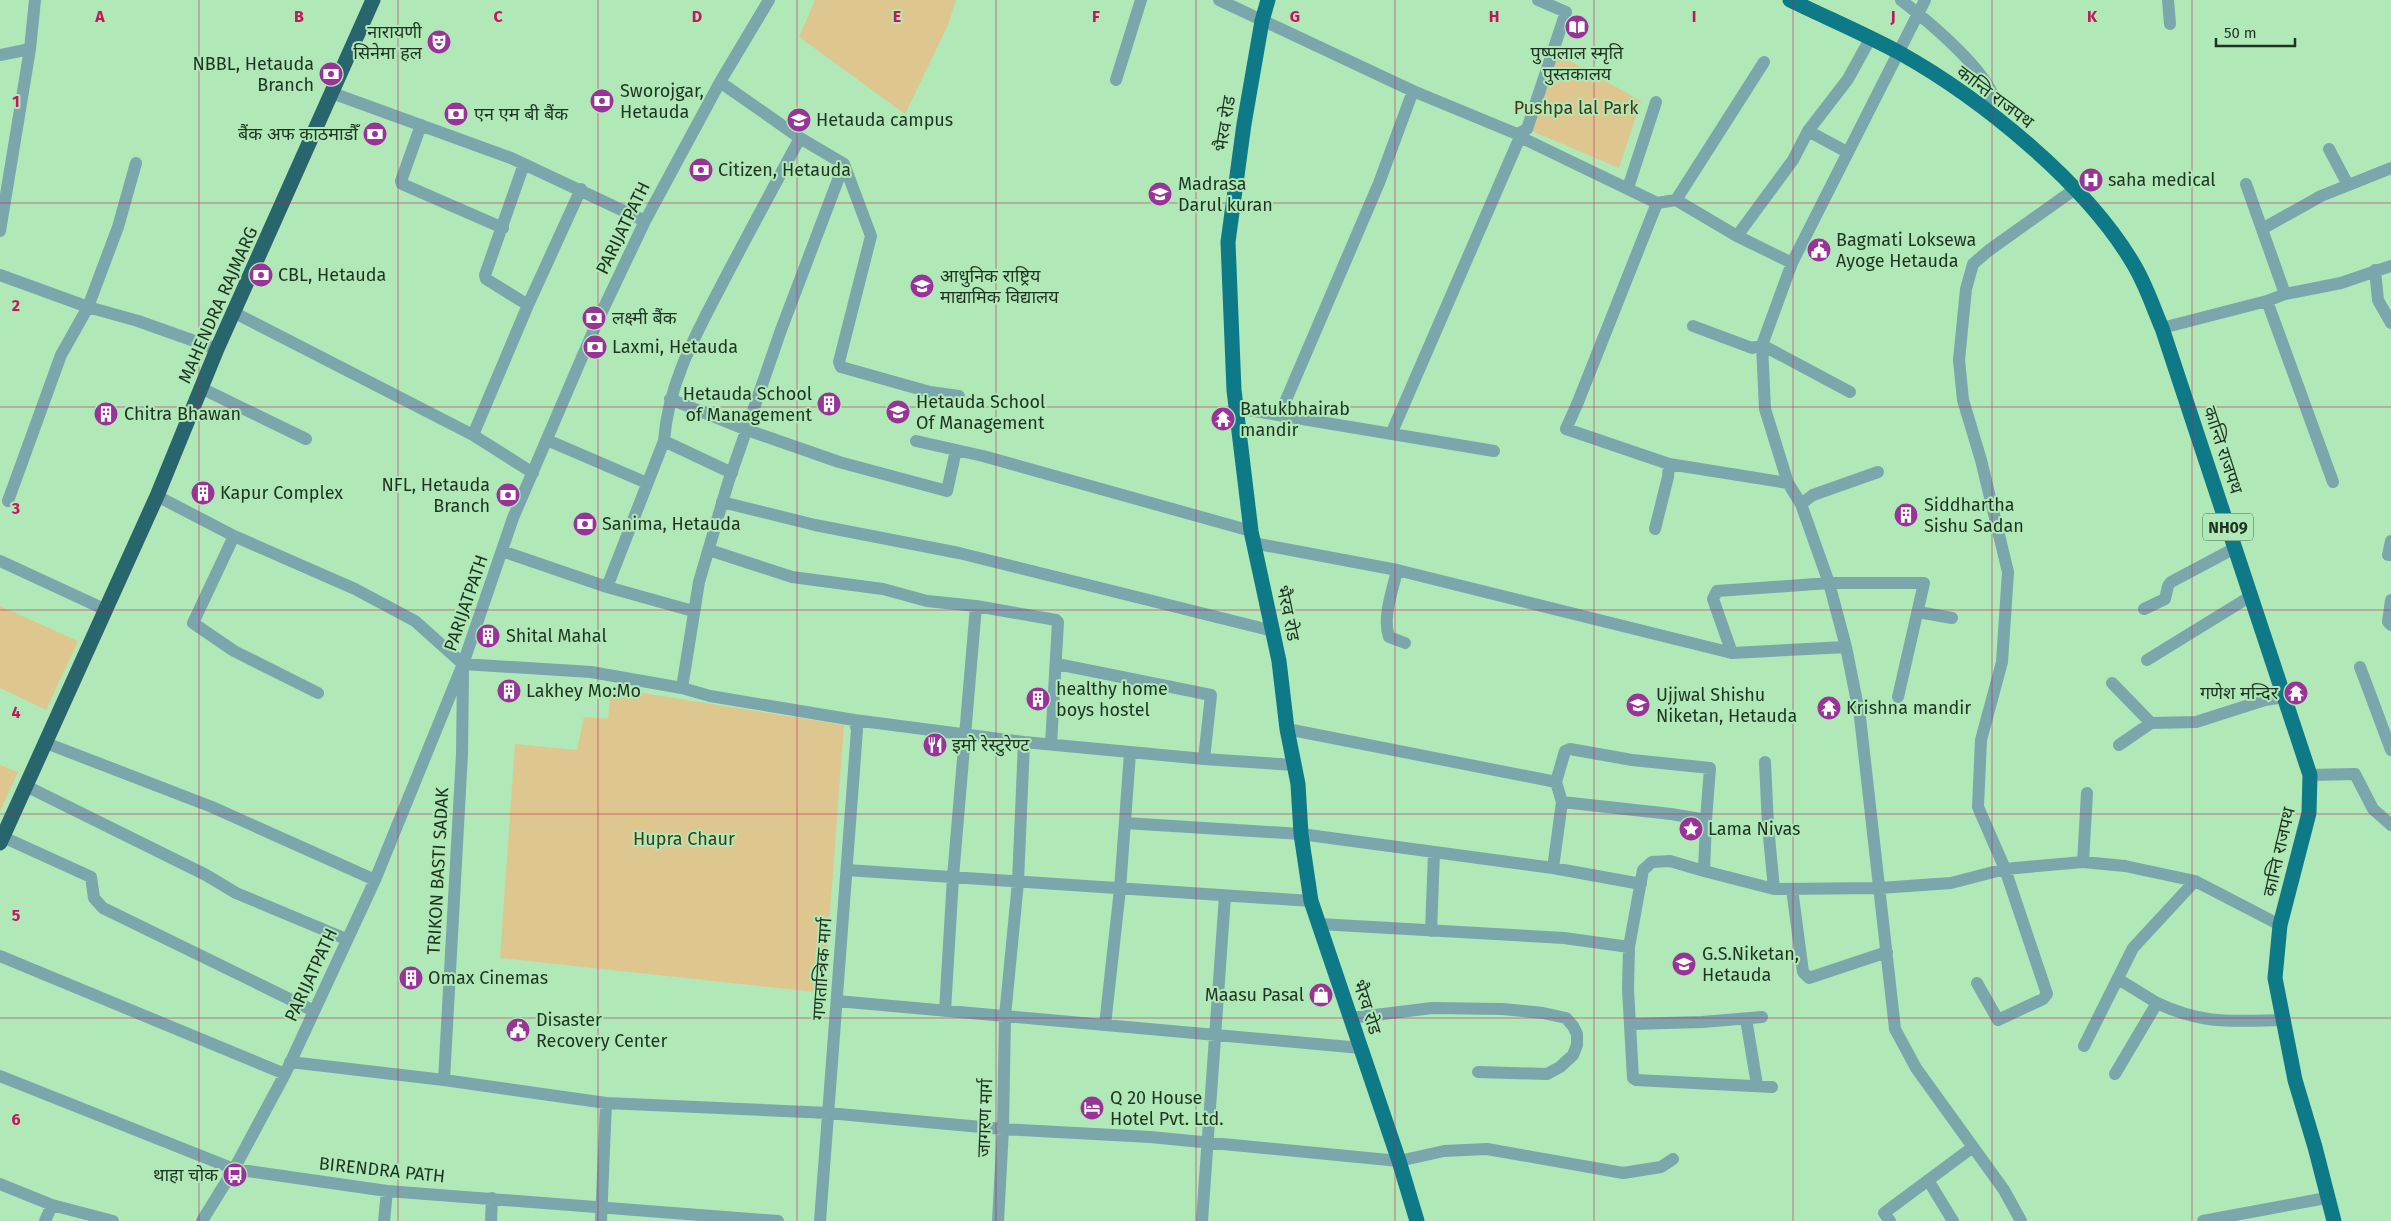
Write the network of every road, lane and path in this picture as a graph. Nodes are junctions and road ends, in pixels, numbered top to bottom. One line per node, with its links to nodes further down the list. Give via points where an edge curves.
1 (35, 0): 16 (street)
2 (373, 0): 23 (highway, MAHENDRA RAJMARG)
3 (769, 0): 21 (street, PARIJATPATH)
4 (1141, 0): 20 (street)
5 (1218, 0): 13 (street)
6 (1268, 0): 13 (main road, भैरव रोड)
7 (1538, 0): 28 (street, via 1566,12 1527,129)
8 (1790, 0): 15 (main road, कान्ति राजपथ / NH09)
9 (1901, 0): 12 (street)
10 (1925, 0): 12 (street)
11 (2168, 0): 14 (street)
12 (1919, 14): 17 (street); 25 (street, via 1986,79 1993,95)
13 (1262, 21): 22 (street); 66 (main road, भैरव रोड, via 1228,242)
14 (2170, 24)
15 (1870, 39): 17 (main road, कान्ति राजपथ / NH09); 27 (street, via 1848,79)
16 (30, 49): 18 (street); 46 (street)
17 (1900, 53): 25 (main road, कान्ति राजपथ / NH09); 31 (street)
18 (0, 55)
19 (1764, 62): 41 (street)
20 (1116, 80)
21 (720, 82): 29 (street); 43 (street, PARIJATPATH)
22 (1413, 91): 28 (street); 67 (street, via 1380,183)
23 (332, 93): 26 (street); 56 (highway, MAHENDRA RAJMARG)
24 (1656, 102): 38 (street)
25 (1985, 110): 40 (main road, कान्ति राजपथ / NH09)
26 (421, 125): 33 (street); 44 (street, via 402,184)
27 (1808, 131): 31 (street); 47 (street, via 1793,160)
28 (1519, 136): 38 (street); 69 (street)
29 (800, 138): 34 (street); 65 (street, via 685,356)
30 (2329, 149): 37 (street)
31 (1847, 152): 48 (street)
32 (136, 163): 55 (street, via 118,227)
33 (524, 164): 39 (street); 44 (street)
34 (844, 164): 64 (street, via 871,236 839,362 841,367 930,392); 68 (street)
35 (2391, 168): 37 (street)
36 (2246, 184): 45 (street)
37 (2348, 185): 45 (street, via 2321,196)
38 (1628, 188): 42 (street)
39 (581, 189): 43 (street); 54 (street)
40 (2075, 189): 59 (main road, कान्ति राजपथ / NH09, via 2097,211 2135,266); 148 (street, via 1973,264 1966,289 1959,360 1963,400 2008,572 2002,662 1981,740 1978,806)
41 (1676, 200): 42 (street); 47 (street)
42 (1657, 204): 77 (street, via 1566,429)
43 (644, 221): 72 (street, PARIJATPATH)
44 (502, 228): 54 (street, via 486,279)
45 (2262, 229): 52 (street)
46 (0, 231)
47 (1737, 236): 48 (street)
48 (1792, 263): 60 (street)
49 (2391, 266): 50 (street)
50 (2375, 270): 52 (street, via 2341,283); 57 (street, via 2378,300)
51 (0, 275): 55 (street)
52 (2285, 294): 53 (street)
53 (2267, 301): 59 (street); 81 (street)
54 (528, 305): 70 (street)
55 (88, 307): 61 (street); 85 (street, via 61,355)
56 (234, 312): 61 (highway, MAHENDRA RAJMARG); 70 (street)
57 (2391, 323)
58 (1693, 326): 60 (street, via 1752,348)
59 (2162, 328): 92 (main road, कान्ति राजपथ / NH09)
60 (1762, 344): 63 (street); 82 (street, via 1764,409)
61 (218, 349): 62 (highway, MAHENDRA RAJMARG)
62 (201, 388): 71 (street); 84 (highway, MAHENDRA RAJMARG)
63 (1850, 392)
64 (959, 396)
65 (670, 399): 68 (street); 74 (street)
66 (1236, 408): 67 (street); 90 (main road, भैरव रोड)
67 (1280, 414): 69 (street)
68 (747, 430): 75 (street, via 839,462 947,491); 80 (street)
69 (1392, 432): 76 (street)
70 (473, 435): 79 (street)
71 (306, 438)
72 (547, 440): 79 (street, PARIJATPATH); 83 (street)
73 (916, 440): 75 (street)
74 (664, 441): 80 (street); 83 (street)
75 (956, 450): 90 (street)
76 (1494, 451)
77 (1669, 464): 82 (street); 88 (street)
78 (1878, 472): 87 (street, via 1813,496)
79 (533, 473): 94 (street, PARIJATPATH)
80 (732, 473): 86 (street)
81 (2333, 482)
82 (1788, 483): 87 (street)
83 (647, 484): 99 (street)
84 (157, 496): 89 (street); 103 (highway, MAHENDRA RAJMARG)
85 (8, 501)
86 (722, 502): 93 (street); 109 (street, via 815,525 959,553)
87 (1801, 504): 98 (street)
88 (1655, 528)
89 (234, 536): 114 (street, via 355,589 415,622); 119 (street, via 193,624 234,651)
90 (1252, 537): 97 (street); 109 (main road, भैरव रोड)
91 (2391, 541): 95 (street, via 2388,555)
92 (2235, 548): 100 (main road, कान्ति राजपथ / NH09); 104 (street, via 2170,582 2166,599)
93 (709, 550): 102 (street, via 792,577 883,589 927,601); 105 (street)
94 (502, 551): 99 (street); 114 (street, PARIJATPATH)
95 (2391, 555)
96 (0, 560): 103 (street)
97 (1397, 570): 110 (street, via 1386,622 1389,637); 112 (street)
98 (1829, 583): 106 (street, via 1924,583); 111 (street); 112 (street, via 1717,591 1713,599)
99 (606, 588): 105 (street)
100 (2251, 596): 113 (street); 120 (main road, कान्ति राजपथ / NH09)
101 (2391, 600): 108 (street, via 2388,622)
102 (976, 606): 115 (street, via 1056,620); 125 (street)
103 (104, 609): 127 (highway, MAHENDRA RAJMARG)
104 (2144, 610)
105 (693, 611): 118 (street)
106 (1918, 612): 107 (street); 121 (street)
107 (1952, 618)
108 (2391, 625)
109 (1273, 631): 124 (main road, भैरव रोड)
110 (1405, 643)
111 (1846, 647): 112 (street); 156 (street, via 1860,716)
112 (1732, 653)
113 (2148, 660)
114 (463, 664): 118 (street, via 591,672); 152 (street, PARIJATPATH); 190 (street, TRIKON BASTI SADAK, via 462,754)
115 (1057, 664): 128 (street); 132 (street, via 1211,695)
116 (2360, 667): 130 (street)
117 (2112, 683): 123 (street)
118 (682, 688): 122 (street, via 710,696)
119 (318, 693)
120 (2284, 697): 123 (street, via 2196,722); 135 (main road, कान्ति राजपथ / NH09)
121 (1898, 698)
122 (854, 720): 125 (street); 149 (street, गणतान्त्रिक मार्ग, via 857,730)
123 (2151, 723): 129 (street)
124 (1287, 729): 134 (main road, भैरव रोड); 136 (street)
125 (966, 734): 126 (street); 151 (street)
126 (1024, 742): 128 (street); 154 (street, जागरण मार्ग)
127 (46, 743): 137 (highway, MAHENDRA RAJMARG); 152 (street, via 212,807)
128 (1051, 744): 131 (street)
129 (2118, 745)
130 (2391, 750)
131 (1130, 753): 132 (street); 141 (street)
132 (1204, 760): 134 (street)
133 (1766, 762): 158 (street)
134 (1294, 765): 143 (main road, भैरव रोड)
135 (2310, 775): 142 (street, via 2355,774 2373,809); 163 (main road, कान्ति राजपथ / NH09, via 2309,813)
136 (1556, 782): 139 (street); 140 (street, via 1565,751 1570,750 1710,768)
137 (26, 786): 144 (highway, MAHENDRA RAJMARG); 165 (street, via 236,893)
138 (2087, 792): 146 (street)
139 (1562, 802): 140 (street); 147 (street)
140 (1706, 820): 150 (street)
141 (1125, 823): 143 (street); 157 (street)
142 (2391, 825)
143 (1301, 834): 145 (street); 161 (main road, भैरव रोड)
144 (2, 840): 173 (street, via 91,877 94,898 103,908)
145 (1434, 853): 147 (street); 164 (street)
146 (2083, 862): 148 (street); 153 (street, via 2125,866)
147 (1553, 868): 155 (street)
148 (2005, 869): 156 (street, via 1951,883); 170 (street, via 2047,994 2043,999 1998,1020)
149 (847, 870): 151 (street); 171 (street, गणतान्त्रिक मार्ग)
150 (1704, 871): 155 (street, via 1670,861 1652,862 1643,870); 158 (street)
151 (953, 877): 154 (street); 174 (street)
152 (375, 880): 165 (street, PARIJATPATH)
153 (2194, 881): 163 (street); 169 (street, via 2134,948)
154 (1018, 882): 157 (street); 175 (street, जागरण मार्ग)
155 (1641, 884): 166 (street)
156 (1880, 888): 159 (street); 167 (street)
157 (1120, 889): 160 (street); 181 (street)
158 (1774, 889): 159 (street)
159 (1792, 889): 167 (street, via 1803,972 1809,978)
160 (1225, 896): 161 (street); 182 (street)
161 (1311, 901): 162 (main road, भैरव रोड)
162 (1319, 924): 164 (street); 177 (main road, भैरव रोड)
163 (2280, 925): 179 (main road, कान्ति राजपथ / NH09, via 2275,978)
164 (1431, 931): 166 (street, via 1564,938)
165 (346, 939): 173 (street, PARIJATPATH)
166 (1629, 947): 180 (street)
167 (1887, 952): 197 (street, via 1895,1028 1916,1068)
168 (0, 956): 187 (street)
169 (2118, 978): 172 (street); 183 (street)
170 (1977, 983)
171 (837, 1001): 174 (street); 194 (street, गणतान्त्रिक मार्ग)
172 (2157, 1003): 179 (street, via 2183,1015 2222,1022); 188 (street)
173 (314, 1011): 185 (street, PARIJATPATH)
174 (945, 1011): 175 (street)
175 (1005, 1016): 181 (street); 195 (street, जागरण मार्ग)
176 (1762, 1017): 178 (street)
177 (1351, 1018): 184 (main road, भैरव रोड); 186 (street, via 1432,1008 1502,1009 1566,1018 1577,1034 1573,1055 1547,1074)
178 (1746, 1019): 180 (street); 191 (street)
179 (2282, 1020): 205 (main road, कान्ति राजपथ / NH09)
180 (1631, 1024): 191 (street, via 1633,1078 1636,1080)
181 (1105, 1025): 182 (street)
182 (1215, 1035): 184 (street); 196 (street)
183 (2084, 1046)
184 (1361, 1048): 199 (main road, भैरव रोड)
185 (290, 1062): 187 (street, PARIJATPATH); 190 (street)
186 (1478, 1072)
187 (285, 1074): 200 (street, PARIJATPATH)
188 (2115, 1074)
189 (0, 1076): 200 (street, BIRENDRA PATH)
190 (444, 1080): 193 (street)
191 (1757, 1085): 192 (street)
192 (1772, 1086)
193 (606, 1103): 194 (street); 207 (street)
194 (828, 1113): 195 (street); 217 (street, गणतान्त्रिक मार्ग)
195 (1003, 1129): 196 (street); 218 (street, जागरण मार्ग)
196 (1208, 1143): 199 (street); 219 (street)
197 (1973, 1147): 201 (street); 223 (street, via 2004,1190)
198 (1674, 1159): 199 (street, via 1662,1167 1623,1173 1487,1149 1444,1151)
199 (1399, 1162): 220 (main road, भैरव रोड)
200 (234, 1169): 203 (street, BIRENDRA PATH); 212 (street, PARIJATPATH)
201 (1928, 1180): 221 (street, via 1884,1213); 222 (street)
202 (0, 1184): 206 (street)
203 (387, 1191): 204 (street, BIRENDRA PATH); 213 (street)
204 (492, 1198): 207 (street, BIRENDRA PATH); 214 (street)
205 (2326, 1198): 208 (street); 225 (main road, कान्ति राजपथ / NH09)
206 (52, 1204): 210 (street); 211 (street)
207 (602, 1207): 209 (street, BIRENDRA PATH); 215 (street)
208 (2258, 1216): 224 (street)
209 (711, 1218): 216 (street, BIRENDRA PATH)
210 (45, 1221)
211 (113, 1221)
212 (202, 1221)
213 (384, 1221)
214 (490, 1221)
215 (601, 1221)
216 (778, 1221)
217 (820, 1221)
218 (998, 1221)
219 (1202, 1221)
220 (1417, 1221)
221 (1890, 1221)
222 (1952, 1221)
223 (2021, 1221)
224 (2203, 1221)
225 (2334, 1221)

